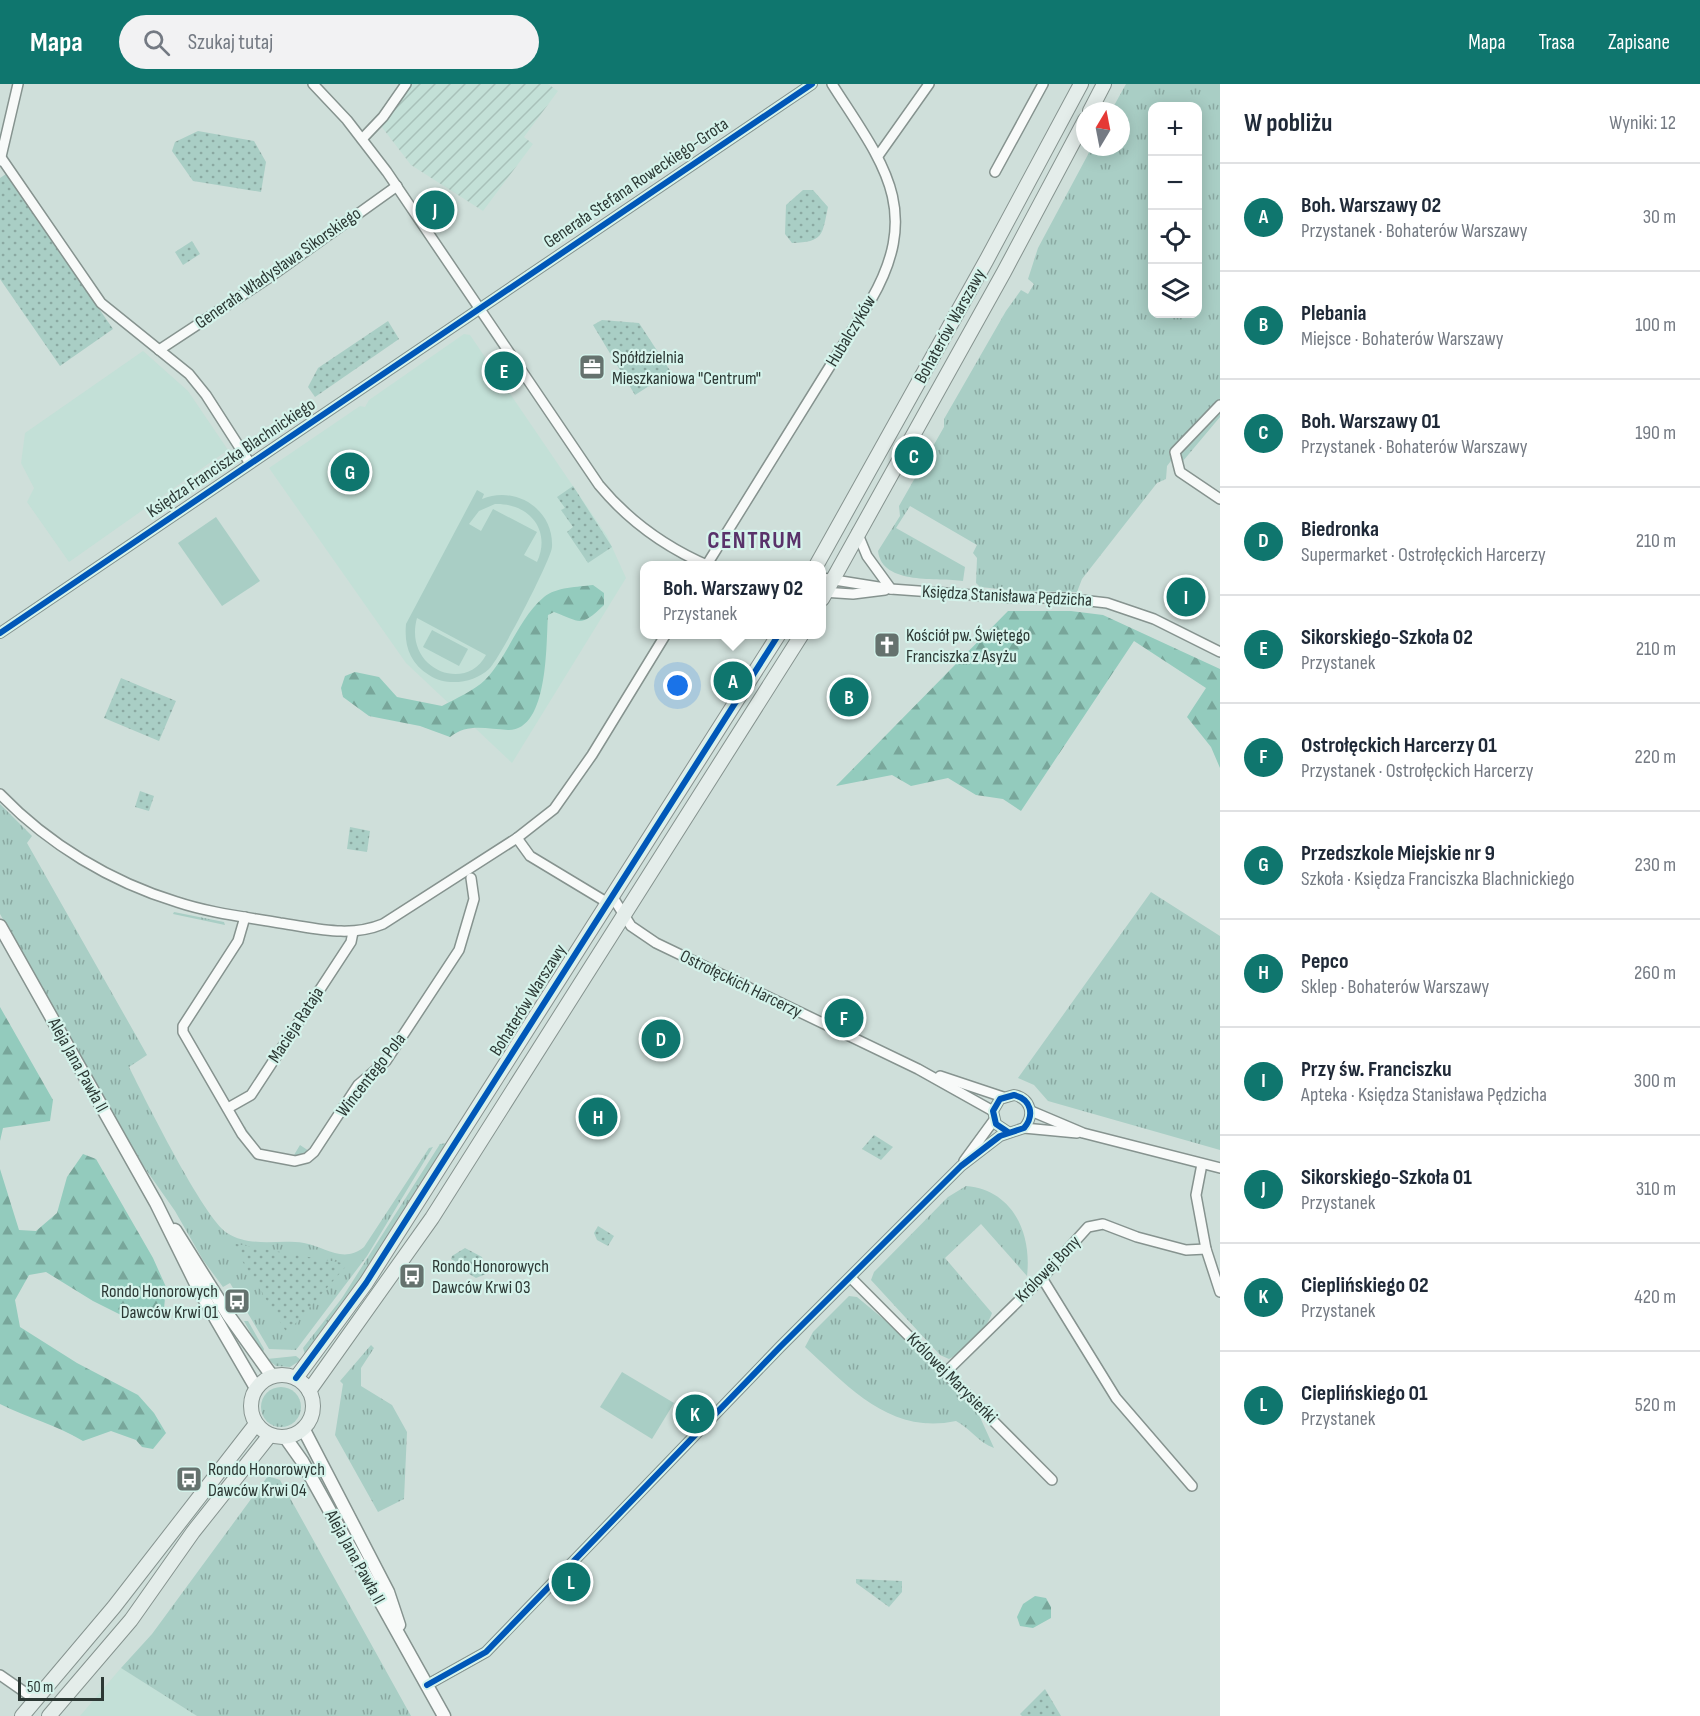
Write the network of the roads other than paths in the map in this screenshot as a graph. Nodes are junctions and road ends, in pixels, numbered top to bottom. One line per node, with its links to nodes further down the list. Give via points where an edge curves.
1 (18, 84): 14 (street)
2 (314, 84): 12 (street)
3 (406, 84): 12 (street)
4 (812, 84): 17 (street, Generała Stefana Roweckiego-Grota)
5 (832, 84): 13 (street, Hubalczyków)
6 (929, 84): 13 (street)
7 (1043, 84): 15 (street)
8 (1081, 84): 25 (main road, Bohaterów Warszawy)
9 (1104, 84): 10 (main road)
10 (1095, 102)
11 (1076, 137): 22 (main road, Bohaterów Warszawy)
12 (362, 139): 16 (street)
13 (878, 156): 24 (street, Hubalczyków, via 895,205 895,234 886,272)
14 (1, 160): 18 (street, via 101,303)
15 (995, 172)
16 (397, 186): 17 (street); 18 (street, Generała Władysława Sikorskiego)
17 (478, 307): 20 (street, Księdza Franciszka Blachnickiego); 23 (street, via 618,509)
18 (159, 350): 20 (street, via 198,384)
19 (1220, 405): 21 (street, via 1175,452 1180,472)
20 (249, 462): 29 (street, Księdza Franciszka Blachnickiego)
21 (1220, 499)
22 (857, 532): 26 (main road, Bohaterów Warszawy); 27 (street, via 867,555)
23 (701, 561)
24 (710, 561)
25 (819, 561)
26 (827, 579): 27 (street, Księdza Stanisława Pędzicha)
27 (891, 589): 28 (street, Księdza Stanisława Pędzicha); 33 (street, Księdza Stanisława Pędzicha, via 1107,603 1154,619)
28 (826, 594)
29 (0, 633)
30 (663, 639): 35 (street, via 570,788 550,813)
31 (776, 639): 37 (main road, Bohaterów Warszawy)
32 (799, 639): 39 (main road, Bohaterów Warszawy)
33 (1220, 652)
34 (0, 794): 38 (street, via 52,840 108,873 176,902)
35 (517, 838): 37 (street, via 530,855); 41 (street, via 383,924)
36 (471, 878): 44 (street, Wincentego Pola, via 474,899 459,950 386,1061 358,1085 310,1156 295,1161 261,1156 242,1134)
37 (610, 900): 39 (street, Ostrołęckich Harcerzy); 60 (main road, Bohaterów Warszawy, via 366,1283)
38 (245, 917): 41 (street); 44 (street, Wincentego Pola, via 238,940 183,1026)
39 (623, 917): 42 (street, Ostrołęckich Harcerzy, via 656,943); 62 (main road, Bohaterów Warszawy, via 432,1218)
40 (0, 926): 53 (street, Aleja Jana Pawła II)
41 (353, 932): 44 (street, Macieja Rataja, via 351,942 251,1095)
42 (918, 1069): 43 (street, Ostrołęckich Harcerzy); 46 (street, Ostrołęckich Harcerzy)
43 (1003, 1097): 45 (street, via 1019,1096); 46 (street)
44 (228, 1108)
45 (1031, 1112): 47 (street); 49 (street)
46 (994, 1115): 48 (street, via 1000,1128); 51 (street)
47 (1024, 1128): 48 (street); 49 (street)
48 (1008, 1132): 51 (street)
49 (1083, 1133): 50 (street)
50 (1203, 1164): 52 (street); 54 (street, via 1196,1195)
51 (962, 1166): 55 (street)
52 (1220, 1168)
53 (156, 1203): 59 (street, Aleja Jana Pawła II, via 228,1316); 61 (street, Aleja Jana Pawła II, via 198,1288)
54 (1206, 1250): 56 (street, Królowej Bony, via 1186,1250 1103,1224 1088,1227); 57 (street)
55 (851, 1278): 58 (street, Królowej Marysieńki); 71 (street, via 486,1652)
56 (1042, 1278): 58 (street, Królowej Bony); 68 (street, via 1116,1398)
57 (1220, 1292)
58 (947, 1371): 67 (street, Królowej Marysieńki)
59 (272, 1376): 60 (main road); 61 (main road)
60 (296, 1378): 62 (main road)
61 (256, 1388): 63 (main road, via 250,1405)
62 (309, 1391): 64 (main road, via 313,1409)
63 (256, 1424): 65 (main road); 72 (main road, via 114,1607)
64 (303, 1428): 66 (main road); 69 (street, Aleja Jana Pawła II, via 388,1592)
65 (270, 1435): 66 (main road); 74 (main road, via 193,1532 131,1620)
66 (285, 1437): 69 (street, Aleja Jana Pawła II)
67 (1052, 1480)
68 (1192, 1486)
69 (406, 1647): 71 (street, Aleja Jana Pawła II)
70 (0, 1675): 72 (street)
71 (427, 1685): 75 (street, Aleja Jana Pawła II)
72 (36, 1700): 73 (main road)
73 (22, 1716)
74 (49, 1716)
75 (444, 1716)

